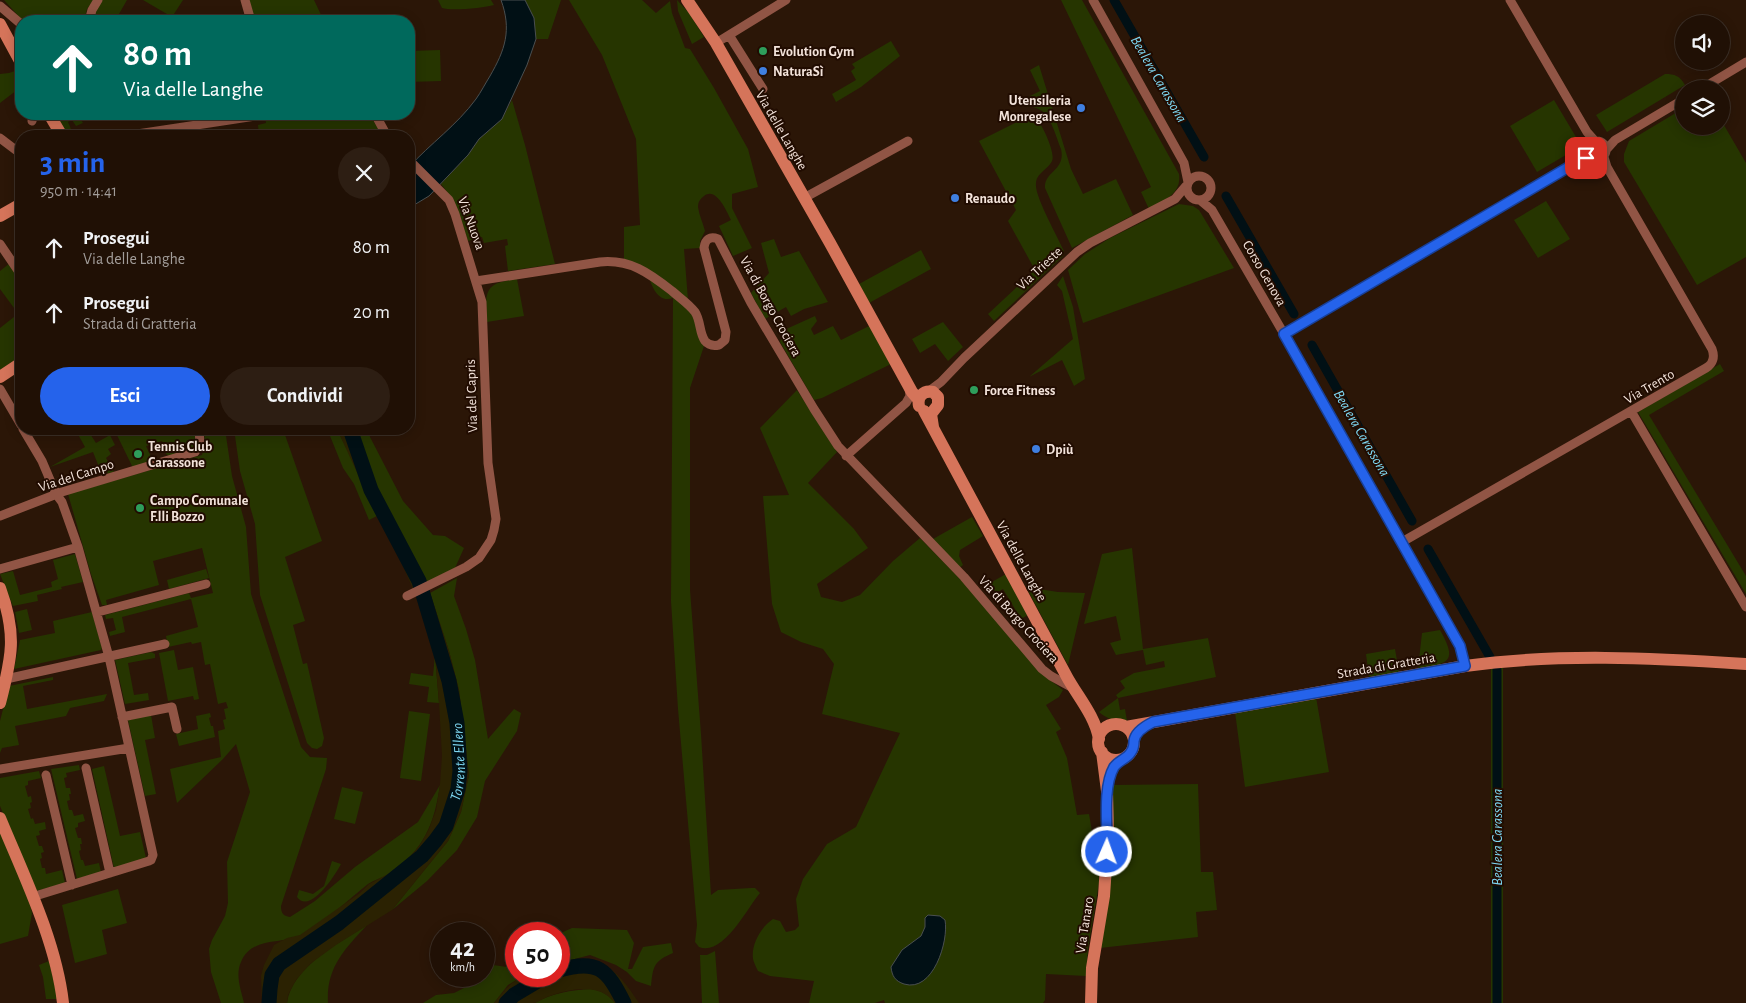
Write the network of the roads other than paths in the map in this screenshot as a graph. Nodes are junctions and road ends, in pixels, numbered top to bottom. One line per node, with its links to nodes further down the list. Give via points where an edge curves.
1 (98, 0): 8 (street)
2 (245, 0): 9 (street)
3 (687, 0): 13 (main road, Via delle Langhe)
4 (786, 0): 12 (street)
5 (1093, 0): 25 (street, Corso Genova)
6 (1510, 0): 24 (street, Via Trento)
7 (0, 6): 10 (street)
8 (91, 15)
9 (249, 15)
10 (15, 19)
11 (0, 24): 14 (main road)
12 (729, 35): 13 (street); 17 (street)
13 (716, 43): 30 (main road, Via delle Langhe)
14 (15, 52)
15 (1746, 62): 16 (street)
16 (1716, 80)
17 (763, 89)
18 (1675, 104): 24 (street)
19 (229, 120): 20 (street)
20 (164, 130)
21 (1, 141): 23 (street)
22 (908, 141): 30 (street)
23 (15, 150)
24 (1597, 151): 39 (street); 45 (street, Via Trento, via 1714,356 1708,367)
25 (1184, 163): 27 (street, Corso Genova); 28 (street, Corso Genova)
26 (415, 166): 38 (street, Via Nuova, via 449,200)
27 (1200, 175): 28 (street, via 1194,176); 29 (street, Corso Genova, via 1210,182)
28 (1187, 184): 31 (street, Via Trieste); 32 (street, Corso Genova, via 1187,192)
29 (1209, 194): 32 (street); 34 (street, Corso Genova)
30 (804, 198): 43 (main road, Via delle Langhe)
31 (1175, 199): 32 (street, Via Trieste); 43 (street, Via Trieste, via 1077,252 941,382)
32 (1196, 199): 34 (street, Corso Genova)
33 (15, 209): 35 (main road)
34 (1212, 210): 39 (street, Corso Genova)
35 (0, 216)
36 (0, 244): 37 (street)
37 (15, 266)
38 (476, 281): 49 (street, Via di Borgo Crociera, via 600,262 631,264 649,273 689,305 698,318 705,341 720,345 726,332 704,248 708,238 714,237 814,409); 57 (street, Via del Capris, via 482,304 488,463 496,522 494,532 481,555 470,564)
39 (1284, 334): 52 (street, Corso Genova)
40 (15, 367): 41 (main road)
41 (0, 377)
42 (0, 389): 46 (street)
43 (921, 392): 44 (main road, Via delle Langhe, via 918,404); 44 (main road, via 938,404); 49 (street, Via Trieste, via 910,396)
44 (929, 411): 65 (main road, Via delle Langhe, via 933,429)
45 (1631, 412): 52 (street, Via Trento); 58 (street)
46 (15, 415)
47 (27, 435): 50 (street)
48 (199, 435): 50 (street, Via del Campo, via 200,444 195,452)
49 (846, 456): 65 (street, Via di Borgo Crociera, via 964,577 1043,669)
50 (56, 494): 51 (street, Via del Campo); 53 (street)
51 (0, 516)
52 (1402, 542): 63 (street, Corso Genova, via 1460,646)
53 (78, 547): 54 (street); 59 (street)
54 (0, 569)
55 (206, 584): 59 (street)
56 (0, 588): 64 (main road, via 11,628 12,654)
57 (407, 596)
58 (1746, 607)
59 (98, 612): 61 (street)
60 (165, 644): 61 (street)
61 (109, 657): 64 (street); 68 (street)
62 (1746, 664): 63 (main road, Strada di Gratteria, via 1566,658)
63 (1465, 666): 69 (main road, Strada di Gratteria)
64 (6, 679): 66 (main road)
65 (1073, 688): 67 (main road, Via delle Langhe)
66 (0, 703)
67 (1086, 707): 70 (main road, Via delle Langhe, via 1098,720); 74 (main road, Via delle Langhe)
68 (122, 717): 72 (street, via 172,707); 75 (street)
69 (1153, 722): 71 (main road, Strada di Gratteria); 73 (main road, Strada di Gratteria)
70 (1111, 725): 71 (main road, Via delle Langhe); 74 (main road)
71 (1126, 727): 73 (main road)
72 (177, 729)
73 (1134, 738): 77 (main road, via 1131,752)
74 (1099, 739): 76 (main road, Via delle Langhe)
75 (129, 748): 79 (street); 83 (street, via 152,858)
76 (1102, 752): 77 (main road, via 1113,760); 81 (main road, Via Tanaro)
77 (1120, 760): 81 (main road, Via Tanaro, via 1110,776)
78 (86, 768): 83 (street)
79 (0, 769)
80 (46, 775): 84 (street)
81 (1107, 791): 87 (main road, Via Tanaro, via 1105,888 1093,958)
82 (0, 818): 85 (main road)
83 (110, 873): 84 (street)
84 (72, 885): 85 (street)
85 (32, 897): 86 (main road, via 55,964)
86 (63, 1003)
87 (1091, 1003)

